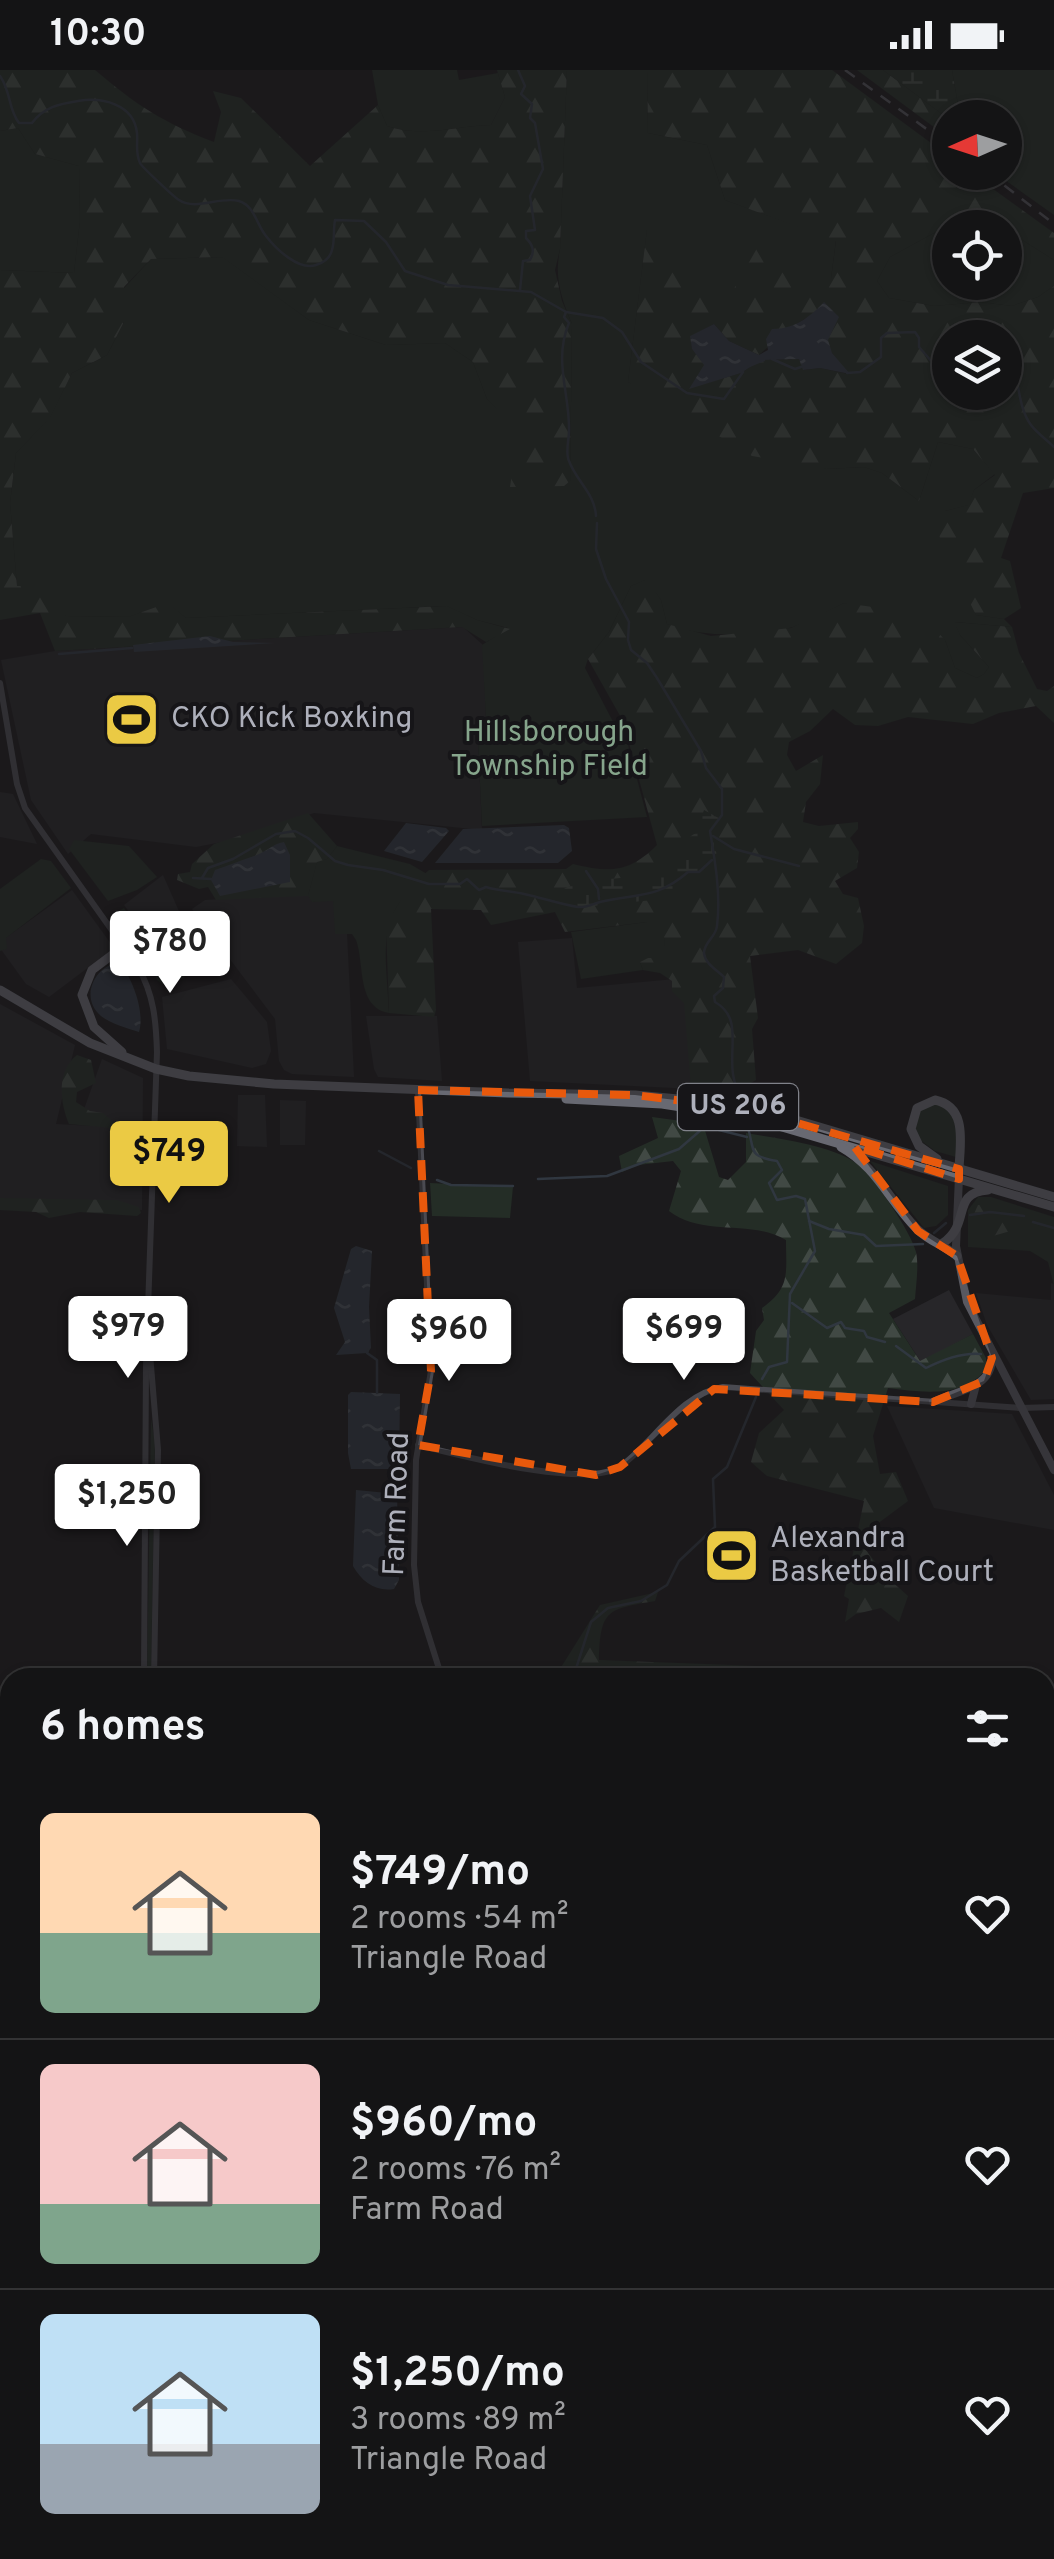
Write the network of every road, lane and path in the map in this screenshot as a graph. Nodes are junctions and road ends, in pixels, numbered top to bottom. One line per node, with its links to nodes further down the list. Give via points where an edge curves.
1 (0, 683): 2 (street, via 25,808)
2 (124, 946): 4 (highway, via 92,970 82,996 94,1027); 5 (street, via 153,1001)
3 (0, 990): 4 (highway, US 206)
4 (132, 1060): 5 (highway, US 206)
5 (156, 1069): 6 (highway, US 206, via 228,1081); 16 (street)
6 (418, 1090): 7 (highway, US 206); 23 (street, Farm Road, via 431,1372)
7 (508, 1093): 8 (highway, US 206, via 688,1107); 9 (highway, US 206, via 636,1094 734,1106)
8 (825, 1138): 9 (highway, US 206); 14 (highway, via 865,1162 918,1231)
9 (955, 1171): 9 (highway, via 913,1136 913,1114 928,1101 942,1101 958,1116); 10 (highway); 11 (highway); 13 (main road)
10 (998, 1190): 12 (highway); 13 (highway, via 970,1194)
11 (1054, 1197)
12 (1054, 1208)
13 (956, 1233): 14 (highway); 15 (main road)
14 (943, 1243): 15 (highway)
15 (957, 1256): 17 (main road)
16 (148, 1343): 25 (street); 26 (street, via 158,1450)
17 (989, 1349): 18 (main road, via 990,1373); 22 (main road)
18 (976, 1386): 19 (main road); 20 (main road)
19 (932, 1402): 20 (street); 23 (street, via 714,1388 693,1398 620,1467 596,1475)
20 (971, 1404): 22 (street)
21 (1054, 1407): 22 (street)
22 (1021, 1408): 24 (main road)
23 (418, 1445): 27 (street, Farm Road, via 416,1590)
24 (1054, 1470)
25 (144, 1668)
26 (154, 1668)
27 (439, 1668)

